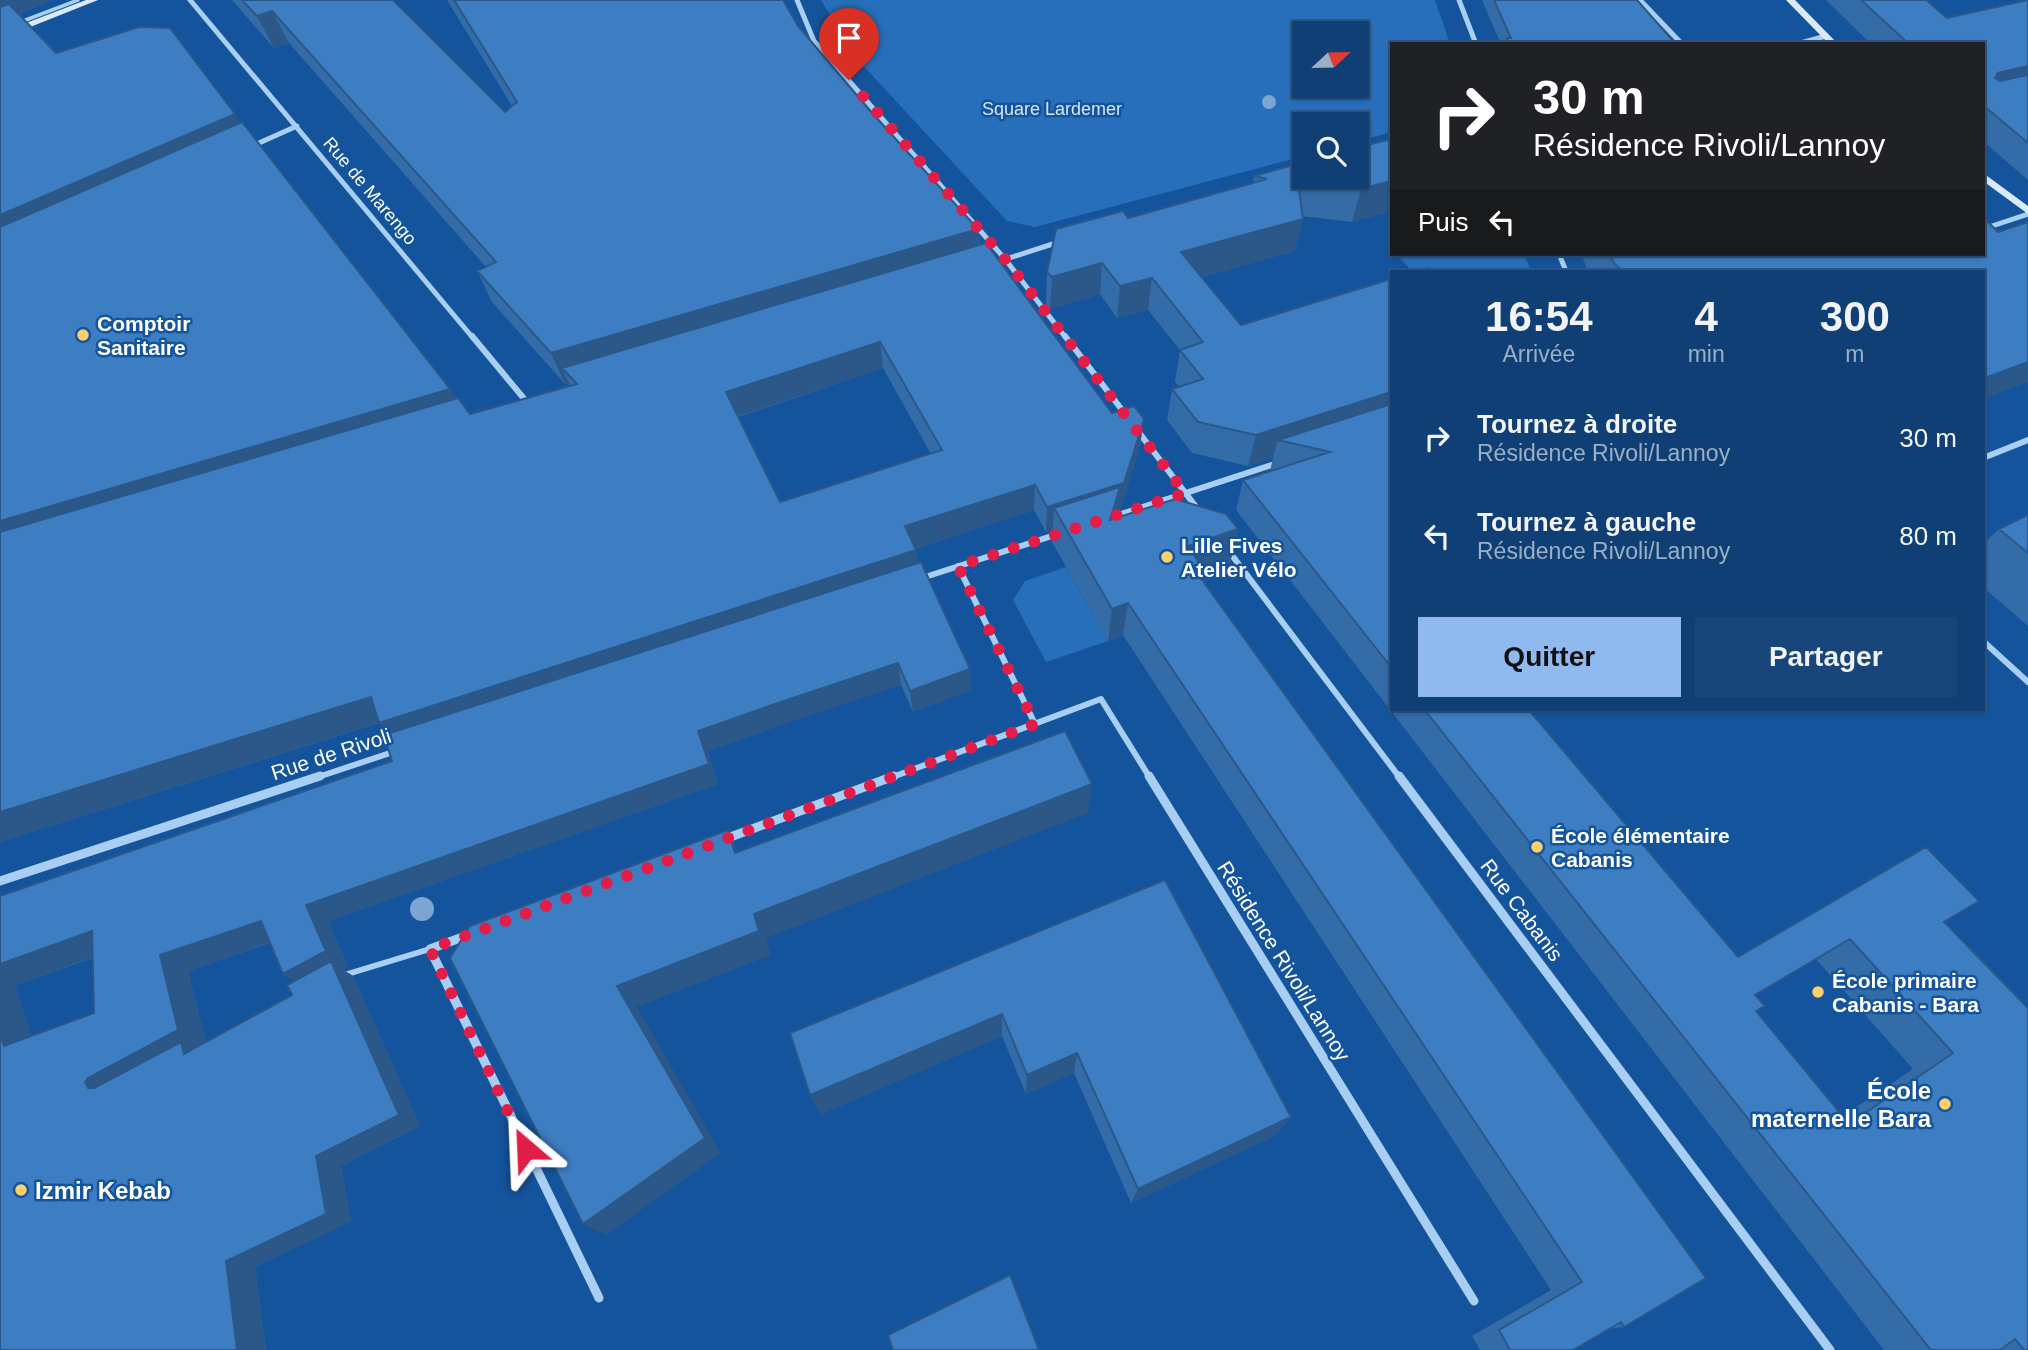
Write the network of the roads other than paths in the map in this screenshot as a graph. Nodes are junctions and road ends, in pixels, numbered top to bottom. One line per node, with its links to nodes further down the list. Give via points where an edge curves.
1 (78, 0): 8 (lane)
2 (94, 0): 9 (street)
3 (190, 0): 15 (street, Rue de Marengo)
4 (797, 0): 21 (street, via 814,41)
5 (1459, 0): 11 (street)
6 (1640, 0): 12 (street)
7 (1790, 0): 10 (street)
8 (0, 30)
9 (0, 36)
10 (1826, 36): 13 (street); 14 (street)
11 (1475, 42)
12 (1680, 42)
13 (1804, 42)
14 (1832, 42)
15 (297, 126): 16 (street); 24 (street, Rue de Marengo)
16 (247, 148)
17 (1985, 178): 18 (street)
18 (2028, 212): 19 (street)
19 (1985, 228)
20 (1069, 239): 21 (street)
21 (1005, 259): 22 (street); 29 (street)
22 (993, 263)
23 (539, 397): 24 (street)
24 (526, 401): 25 (street)
25 (512, 405)
26 (2028, 440): 27 (street)
27 (1985, 457)
28 (1281, 462): 29 (street)
29 (1185, 493): 30 (street); 31 (street)
30 (1100, 521)
31 (1207, 521)
32 (1075, 529): 34 (street)
33 (1222, 542): 47 (street, Rue Cabanis)
34 (958, 566): 35 (street); 38 (street)
35 (906, 584)
36 (1985, 643): 37 (street)
37 (2028, 682)
38 (1035, 724): 40 (street, Résidence Rivoli/Lannoy); 46 (street, Résidence Rivoli/Lannoy, via 1101,699)
39 (407, 748): 41 (street, Rue de Rivoli)
40 (713, 844)
41 (0, 881)
42 (481, 930): 43 (street)
43 (430, 949): 44 (lane); 45 (street)
44 (339, 977)
45 (599, 1298)
46 (1474, 1301)
47 (1830, 1350)

